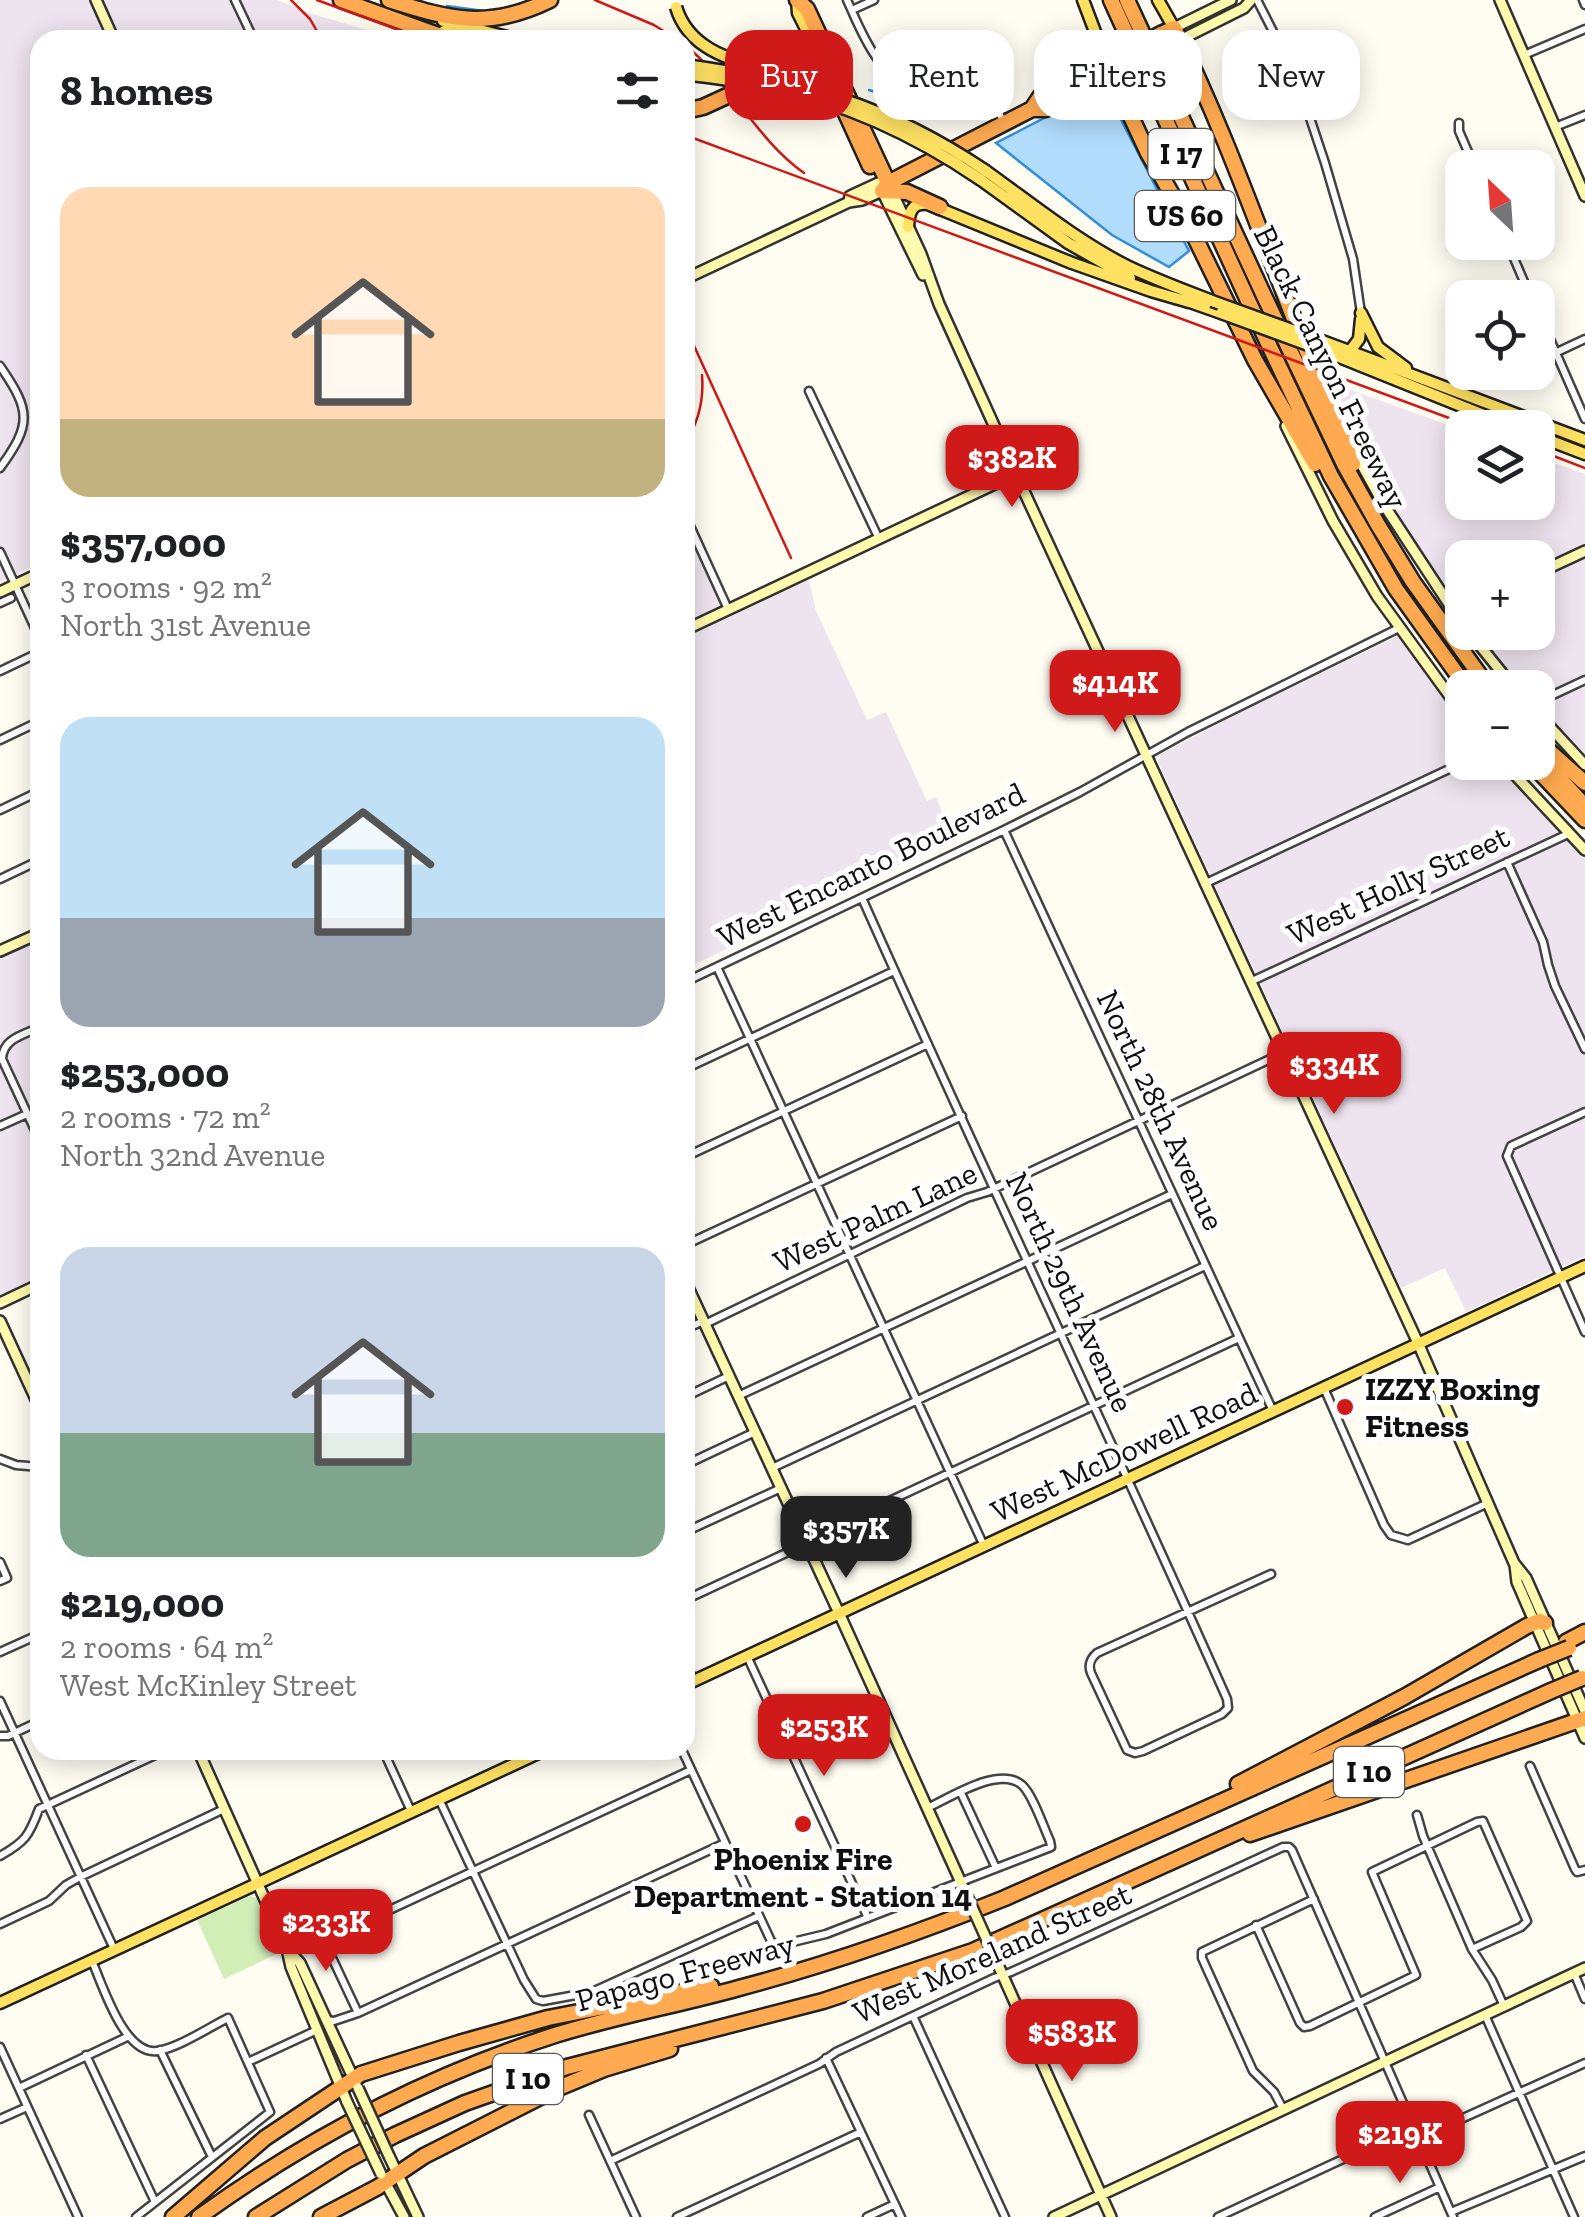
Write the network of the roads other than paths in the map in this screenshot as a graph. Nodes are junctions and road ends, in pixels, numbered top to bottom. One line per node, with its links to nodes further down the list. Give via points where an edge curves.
1 (96, 0): 21 (main road)
2 (235, 0): 22 (street)
3 (341, 0): 23 (highway)
4 (354, 0): 24 (main road)
5 (380, 0): 25 (main road)
6 (388, 0): 7 (highway, via 486,20)
7 (550, 0)
8 (797, 0): 27 (main road); 28 (highway)
9 (847, 0): 19 (street)
10 (874, 0): 19 (street)
11 (1083, 0): 29 (main road)
12 (1112, 0): 80 (highway, Black Canyon Freeway / I 17, via 1308,428)
13 (1124, 0): 75 (highway, Black Canyon Freeway / I 17); 95 (highway, via 1342,474 1414,596)
14 (1158, 0): 30 (main road)
15 (1231, 0): 31 (main road)
16 (1254, 0): 32 (main road); 59 (street, via 1282,49 1321,152)
17 (1500, 0): 34 (main road)
18 (675, 3): 26 (main road, bridge)
19 (852, 10): 48 (street, via 876,60 906,82 971,62)
20 (1585, 28): 34 (street)
21 (110, 30)
22 (249, 30)
23 (424, 30)
24 (448, 30)
25 (478, 30)
26 (687, 30)
27 (806, 30)
28 (815, 30)
29 (1098, 30)
30 (1168, 30)
31 (1182, 30)
32 (1188, 30)
33 (695, 38): 40 (main road, bridge, via 711,51)
34 (1524, 55): 49 (main road)
35 (695, 67): 42 (main road, bridge, via 782,80)
36 (695, 75): 51 (main road, bridge, via 768,86 852,110)
37 (725, 98): 41 (highway)
38 (1202, 100): 61 (highway, US 60)
39 (1034, 106): 48 (highway)
40 (873, 107)
41 (695, 109)
42 (873, 109)
43 (1585, 114): 49 (street)
44 (853, 118): 52 (highway)
45 (898, 120): 51 (main road, bridge)
46 (1135, 120): 64 (highway, US 60)
47 (1459, 123): 50 (street)
48 (1004, 124): 52 (highway)
49 (1555, 127): 53 (main road)
50 (1467, 150)
51 (983, 175): 57 (main road, via 1088,256); 61 (main road, bridge, via 1142,273)
52 (885, 187): 54 (highway); 55 (main road); 56 (main road, via 850,196 850,202); 58 (main road)
53 (1585, 196)
54 (940, 208): 55 (main road, via 915,205); 57 (main road, via 1053,256)
55 (908, 228): 58 (main road)
56 (695, 274)
57 (1190, 302): 61 (main road, bridge)
58 (939, 304): 74 (main road)
59 (1361, 313): 62 (main road, via 1359,339); 66 (main road, via 1378,347)
60 (1585, 339): 63 (street)
61 (1317, 350): 62 (main road); 68 (main road); 75 (highway, US 60); 85 (main road, via 1350,442 1384,505)
62 (1350, 351): 66 (main road)
63 (1555, 353): 69 (street)
64 (1255, 360): 80 (highway); 91 (main road, via 1334,521)
65 (0, 366): 73 (street, via 24,409 24,430)
66 (1419, 377): 70 (main road)
67 (809, 392): 77 (street)
68 (1470, 410)
69 (1585, 419)
70 (1585, 440)
71 (1555, 443): 72 (main road)
72 (1585, 454)
73 (0, 468)
74 (1016, 474): 77 (main road); 105 (main road)
75 (1378, 525): 96 (highway, Black Canyon Freeway / I 17)
76 (695, 538): 88 (street)
77 (879, 539): 88 (main road)
78 (1585, 550): 81 (main road)
79 (0, 552): 83 (street)
80 (1374, 552): 94 (highway, Black Canyon Freeway / I 17)
81 (1555, 565)
82 (30, 578): 83 (main road)
83 (15, 585): 84 (main road); 89 (street)
84 (0, 592)
85 (1445, 592)
86 (11, 598): 87 (street)
87 (0, 603)
88 (728, 609): 90 (main road)
89 (30, 617)
90 (695, 625)
91 (1399, 628): 100 (main road); 105 (street, West Encanto Boulevard)
92 (1483, 650): 97 (main road)
93 (30, 657): 98 (street)
94 (1454, 670)
95 (1468, 670)
96 (1476, 670)
97 (1499, 670)
98 (0, 671)
99 (1585, 680): 101 (street)
100 (1445, 690)
101 (1555, 694)
102 (30, 726): 104 (street)
103 (1555, 732): 108 (main road)
104 (0, 740)
105 (1146, 754): 120 (street, West Encanto Boulevard); 127 (main road)
106 (1555, 757): 113 (highway)
107 (1555, 762): 115 (highway)
108 (1585, 765)
109 (1445, 771): 127 (street)
110 (1555, 774): 117 (highway)
111 (1520, 780): 121 (main road)
112 (1546, 780): 116 (highway)
113 (1585, 783)
114 (30, 796): 118 (street)
115 (1585, 796)
116 (1562, 797): 119 (highway); 122 (highway)
117 (1585, 806)
118 (0, 810)
119 (1585, 820)
120 (1004, 830): 128 (street, West Encanto Boulevard); 146 (street, North 28th Avenue)
121 (1568, 834): 123 (main road); 124 (street, West Holly Street)
122 (1585, 834)
123 (1585, 850)
124 (1507, 862): 134 (street, West Holly Street); 138 (street)
125 (30, 865): 126 (street)
126 (0, 879)
127 (1204, 884): 134 (main road)
128 (862, 898): 131 (street, West Encanto Boulevard); 132 (street, North 29th Avenue)
129 (30, 937): 130 (main road)
130 (0, 951)
131 (717, 967): 133 (street, West Encanto Boulevard); 136 (street)
132 (894, 971): 136 (street); 137 (street, North 29th Avenue)
133 (695, 977)
134 (1250, 982): 139 (main road)
135 (30, 1032): 143 (street, via 3,1051)
136 (750, 1038): 140 (street); 141 (street)
137 (928, 1044): 141 (street); 144 (street, North 29th Avenue)
138 (1585, 1050)
139 (1283, 1054): 146 (street, West Palm Lane); 168 (main road)
140 (695, 1064)
141 (784, 1112): 148 (street); 149 (street)
142 (1585, 1112): 157 (street, via 1507,1152)
143 (27, 1114): 145 (street); 147 (street)
144 (962, 1116): 149 (street); 150 (street, North 29th Avenue)
145 (30, 1120)
146 (1139, 1121): 150 (street, West Palm Lane); 151 (street, North 28th Avenue)
147 (0, 1126)
148 (695, 1153)
149 (817, 1184): 152 (street); 153 (street)
150 (995, 1188): 153 (street, West Palm Lane); 154 (street, North 29th Avenue)
151 (1172, 1194): 154 (street); 155 (street, North 28th Avenue)
152 (695, 1240)
153 (850, 1255): 162 (street, West Palm Lane); 164 (street)
154 (1028, 1260): 164 (street); 166 (street, North 29th Avenue)
155 (1205, 1266): 166 (street); 167 (street, North 28th Avenue)
156 (1585, 1266): 157 (main road, West McDowell Road)
157 (1561, 1277): 165 (street); 168 (main road, West McDowell Road)
158 (30, 1289): 160 (main road)
159 (695, 1302): 162 (main road)
160 (0, 1303)
161 (0, 1321): 169 (main road)
162 (704, 1322): 163 (street, West Palm Lane); 170 (main road)
163 (695, 1325)
164 (883, 1328): 173 (street); 174 (street)
165 (1585, 1332)
166 (1062, 1333): 174 (street); 175 (street, North 29th Avenue)
167 (1238, 1338): 175 (street); 176 (street, North 28th Avenue)
168 (1418, 1343): 171 (main road, West McDowell Road); 185 (main road)
169 (30, 1376)
170 (729, 1376): 172 (street); 173 (main road)
171 (1323, 1387): 176 (main road, West McDowell Road); 185 (street, via 1391,1536 1408,1540)
172 (695, 1392)
173 (738, 1396): 177 (main road)
174 (917, 1400): 181 (street); 182 (street)
175 (1095, 1405): 182 (street); 183 (street, North 29th Avenue)
176 (1272, 1411): 183 (main road, West McDowell Road)
177 (755, 1432): 179 (street); 181 (main road)
178 (0, 1460): 180 (street)
179 (695, 1460)
180 (30, 1466)
181 (772, 1468): 184 (main road)
182 (950, 1472): 187 (street); 188 (street)
183 (1128, 1478): 188 (main road, West McDowell Road); 194 (street, North 29th Avenue)
184 (781, 1488): 186 (street); 187 (main road)
185 (1488, 1503): 195 (main road, via 1526,1578)
186 (695, 1527)
187 (806, 1542): 192 (street); 193 (main road)
188 (984, 1546): 193 (main road, West McDowell Road)
189 (0, 1562): 191 (street)
190 (1271, 1574): 194 (street)
191 (4, 1579)
192 (695, 1595)
193 (839, 1613): 201 (main road, West McDowell Road); 221 (main road)
194 (1188, 1613): 194 (street, North 29th Avenue, via 1090,1662 1129,1752 1228,1708)
195 (1540, 1623): 205 (main road); 224 (highway)
196 (1585, 1632): 199 (highway)
197 (30, 1638): 200 (street)
198 (1585, 1640): 199 (highway, Papago Freeway / I 10)
199 (1567, 1645): 224 (highway, Papago Freeway / I 10, bridge)
200 (0, 1652)
201 (747, 1656): 203 (main road, West McDowell Road); 237 (street)
202 (1584, 1677): 227 (highway, Papago Freeway / I 10, bridge)
203 (695, 1681)
204 (0, 1700): 207 (street)
205 (1582, 1717): 209 (main road); 227 (highway)
206 (30, 1725): 207 (street)
207 (14, 1732): 208 (street); 219 (street)
208 (0, 1736)
209 (1585, 1738)
210 (144, 1760): 219 (street)
211 (202, 1760): 220 (main road)
212 (388, 1760): 222 (street)
213 (524, 1760): 218 (main road)
214 (686, 1760): 216 (street)
215 (1530, 1766): 230 (street)
216 (691, 1770): 225 (street); 231 (street)
217 (961, 1792): 221 (street); 229 (street); 229 (street, via 1005,1778 1017,1781 1030,1798 1050,1846)
218 (439, 1800): 222 (main road); 231 (street)
219 (47, 1805): 228 (street, via 38,1809 24,1842); 232 (street)
220 (224, 1809): 232 (street); 233 (main road)
221 (926, 1809): 234 (main road)
222 (412, 1812): 233 (main road)
223 (1417, 1815): 226 (street)
224 (1140, 1837): 245 (highway, Papago Freeway / I 10, via 1005,1898)
225 (725, 1843): 236 (street); 240 (street)
226 (1427, 1845): 242 (street); 242 (street, via 1484,1821 1527,1921); 251 (street, via 1372,1872 1416,1975)
227 (1188, 1855): 250 (highway, Papago Freeway / I 10, via 973,1951)
228 (0, 1856)
229 (996, 1866): 234 (street)
230 (1581, 1871)
231 (472, 1872): 240 (street); 254 (street, via 325,1942)
232 (80, 1877): 238 (street); 243 (street)
233 (258, 1884): 241 (main road); 243 (main road)
234 (962, 1884): 237 (street); 247 (main road, bridge)
235 (1314, 1899): 239 (street); 247 (street, West Moreland Street, via 1289,1847 1283,1847); 251 (street)
236 (759, 1916): 237 (street, via 780,1947); 240 (street, via 570,1998 536,1999)
237 (868, 1918)
238 (0, 1924)
239 (1256, 1925): 251 (street, via 1304,2027); 271 (street, via 1202,1952 1202,1958 1253,2071)
240 (507, 1944): 254 (street)
241 (287, 1949): 257 (main road); 258 (main road)
242 (1472, 1949): 253 (street)
243 (114, 1950): 244 (main road)
244 (92, 1961): 252 (main road); 259 (street)
245 (815, 1967): 267 (highway, via 548,2018 361,2074); 290 (highway, Papago Freeway / I 10, via 558,2034 476,2063 343,2124)
246 (1585, 1968): 248 (main road)
247 (1001, 1971): 256 (street, West Moreland Street); 283 (main road)
248 (1574, 1973): 249 (street); 253 (main road)
249 (1585, 1999)
250 (824, 2000): 281 (highway, via 576,2080); 291 (highway, Papago Freeway / I 10, via 498,2090 394,2135)
251 (1360, 2002): 265 (street)
252 (0, 2003)
253 (1504, 2006): 255 (main road)
254 (358, 2013): 257 (street)
255 (1484, 2015): 265 (main road); 269 (street)
256 (913, 2016): 263 (street, West Moreland Street); 299 (street)
257 (326, 2020): 267 (main road)
258 (317, 2030): 264 (street); 267 (main road)
259 (127, 2037): 261 (street, via 141,2049); 262 (street)
260 (0, 2046): 268 (street)
261 (160, 2050): 264 (street, via 228,2018); 278 (street)
262 (86, 2055): 268 (street); 284 (street)
263 (826, 2058): 275 (street); 279 (street, West Moreland Street)
264 (248, 2062): 278 (street, via 270,2112)
265 (1386, 2062): 271 (main road); 274 (street)
266 (1585, 2062): 269 (street)
267 (348, 2087): 281 (main road, bridge); 281 (main road, bridge); 289 (highway, via 265,2138)
268 (19, 2088): 270 (street)
269 (1520, 2092): 276 (street); 280 (street)
270 (27, 2107): 273 (street); 287 (street)
271 (1283, 2109): 283 (main road)
272 (589, 2115): 279 (street)
273 (0, 2119)
274 (1414, 2126): 276 (street); 302 (street)
275 (861, 2132): 285 (street); 296 (street)
276 (1419, 2138): 282 (street)
277 (1585, 2156): 280 (street)
278 (212, 2157): 284 (street)
279 (610, 2160): 295 (street)
280 (1554, 2169): 286 (street); 304 (street)
281 (389, 2174): 292 (highway); 293 (main road); 294 (main road)
282 (1440, 2187): 286 (street); 303 (street)
283 (1100, 2195): 300 (main road); 301 (main road)
284 (155, 2202): 288 (street)
285 (895, 2204): 297 (street); 298 (street)
286 (1452, 2215)
287 (78, 2217)
288 (136, 2217)
289 (173, 2217)
290 (199, 2217)
291 (256, 2217)
292 (321, 2217)
293 (404, 2217)
294 (418, 2217)
295 (636, 2217)
296 (678, 2217)
297 (867, 2217)
298 (901, 2217)
299 (1005, 2217)
300 (1054, 2217)
301 (1111, 2217)
302 (1218, 2217)
303 (1375, 2217)
304 (1574, 2217)

